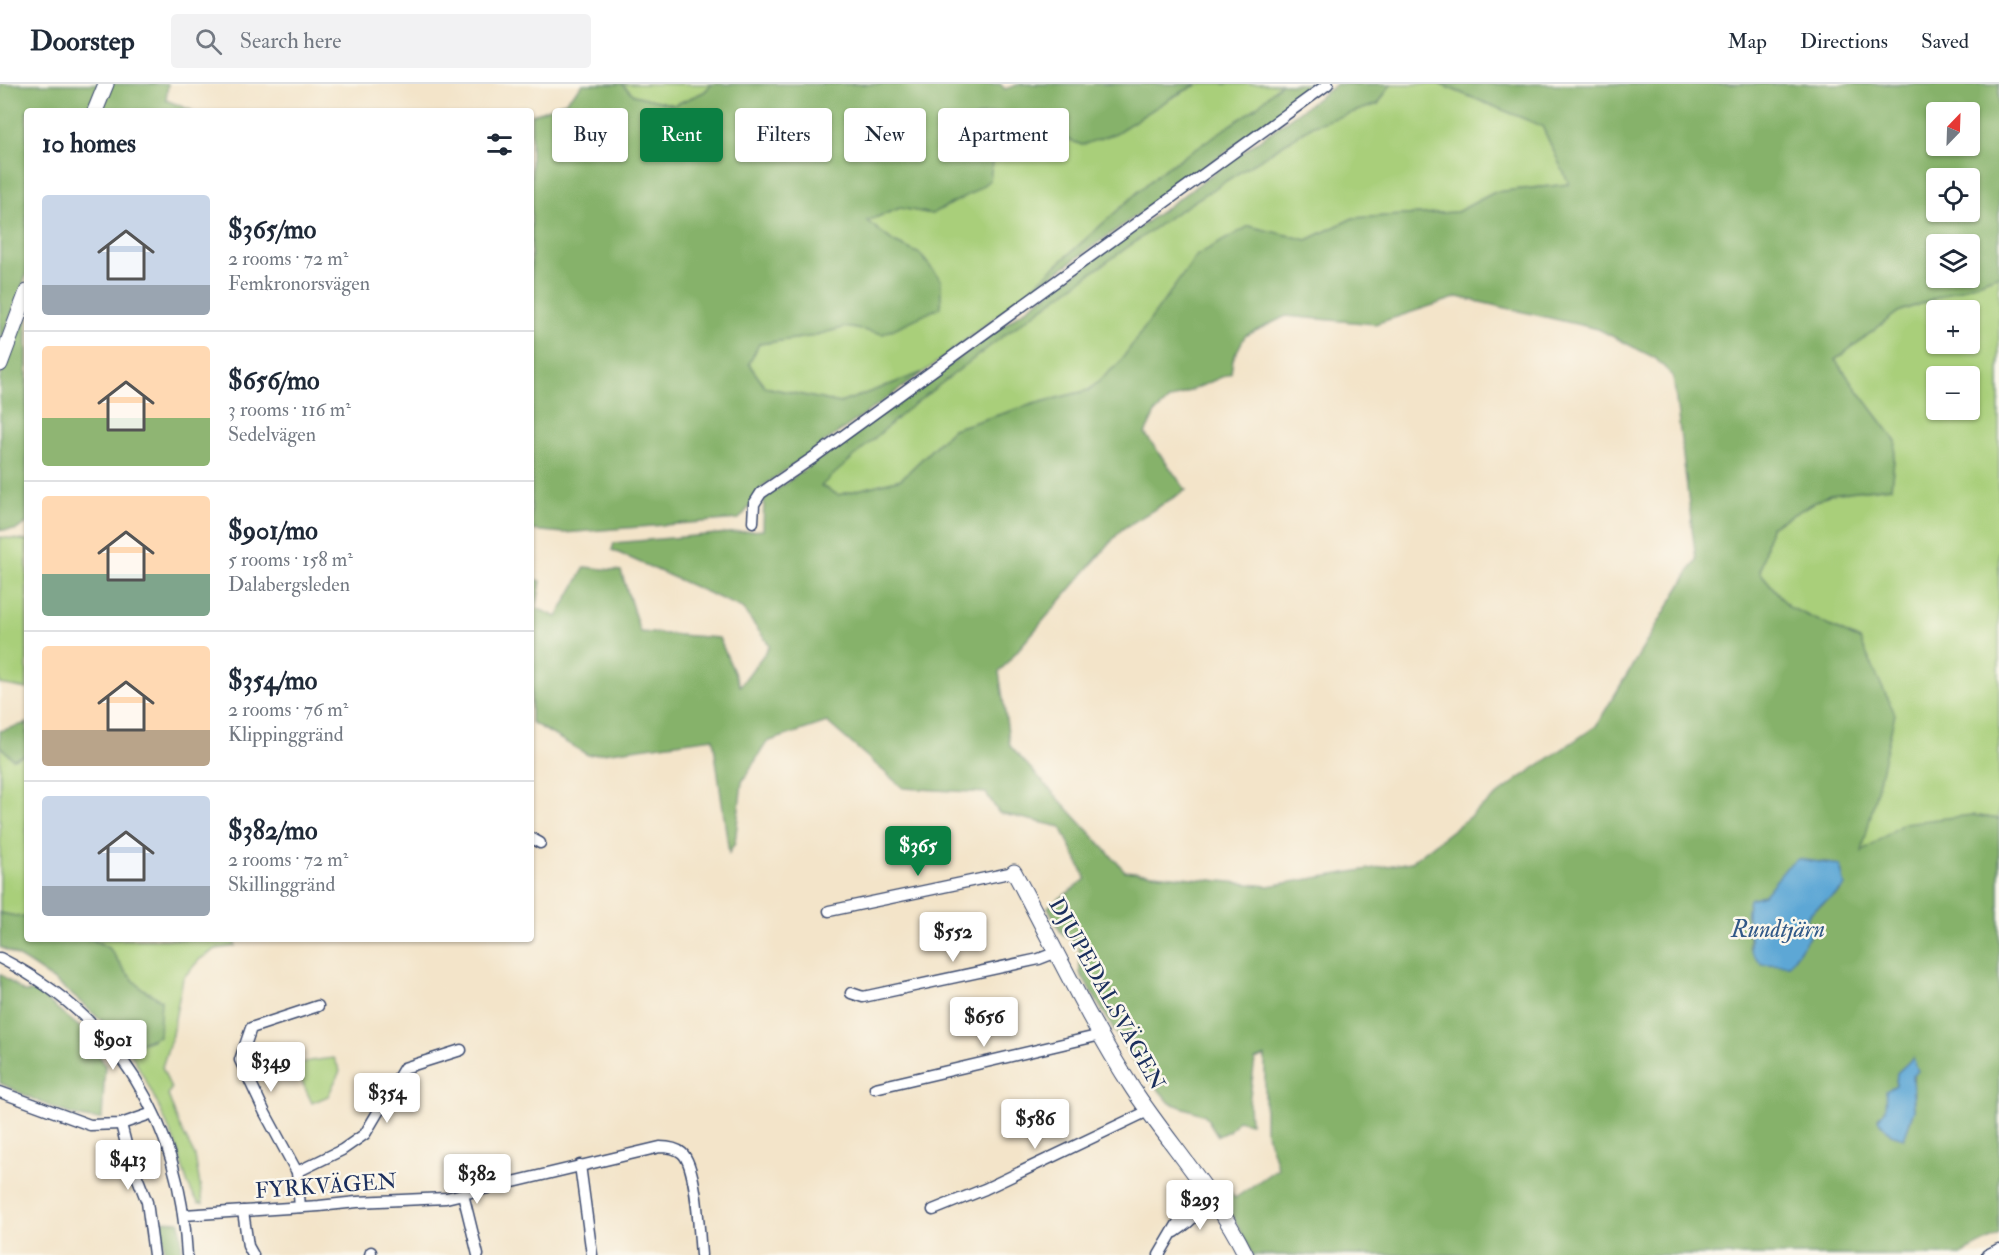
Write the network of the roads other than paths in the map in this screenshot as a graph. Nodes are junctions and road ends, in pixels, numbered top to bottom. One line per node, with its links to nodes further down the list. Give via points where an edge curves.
1 (106, 84): 3 (street)
2 (1328, 84): 6 (street, via 761,493 754,504)
3 (96, 108)
4 (24, 300): 5 (street)
5 (0, 364)
6 (753, 522)
7 (1014, 872): 8 (street); 9 (street, DJUPEDALSVÄGEN)
8 (829, 911)
9 (1057, 952): 11 (street, via 863,997); 13 (street, DJUPEDALSVÄGEN)
10 (0, 957): 18 (street, via 52,989 102,1033)
11 (851, 993)
12 (318, 1006): 21 (street, via 251,1028 240,1060)
13 (1101, 1035): 15 (street); 17 (street, DJUPEDALSVÄGEN)
14 (461, 1050): 21 (street, via 404,1068 365,1134)
15 (875, 1088)
16 (0, 1092): 19 (street, via 90,1125)
17 (1148, 1111): 23 (street, DJUPEDALSVÄGEN); 25 (street)
18 (153, 1113): 19 (street); 27 (street, via 175,1167)
19 (121, 1124): 29 (street, via 147,1202)
20 (580, 1165): 22 (street, FYRKVÄGEN); 33 (street); 34 (street, FYRKVÄGEN, via 660,1147 683,1154 692,1171)
21 (297, 1172): 24 (street)
22 (463, 1194): 24 (street, FYRKVÄGEN); 32 (street)
23 (1213, 1198): 35 (street, via 1174,1232); 36 (street, DJUPEDALSVÄGEN)
24 (300, 1207): 26 (street, FYRKVÄGEN)
25 (933, 1210)
26 (243, 1211): 27 (street, FYRKVÄGEN); 31 (street)
27 (184, 1215): 30 (street)
28 (1999, 1249): 37 (street)
29 (154, 1255)
30 (187, 1255)
31 (253, 1255)
32 (478, 1255)
33 (592, 1255)
34 (701, 1255)
35 (1159, 1255)
36 (1246, 1255)
37 (1988, 1255)

